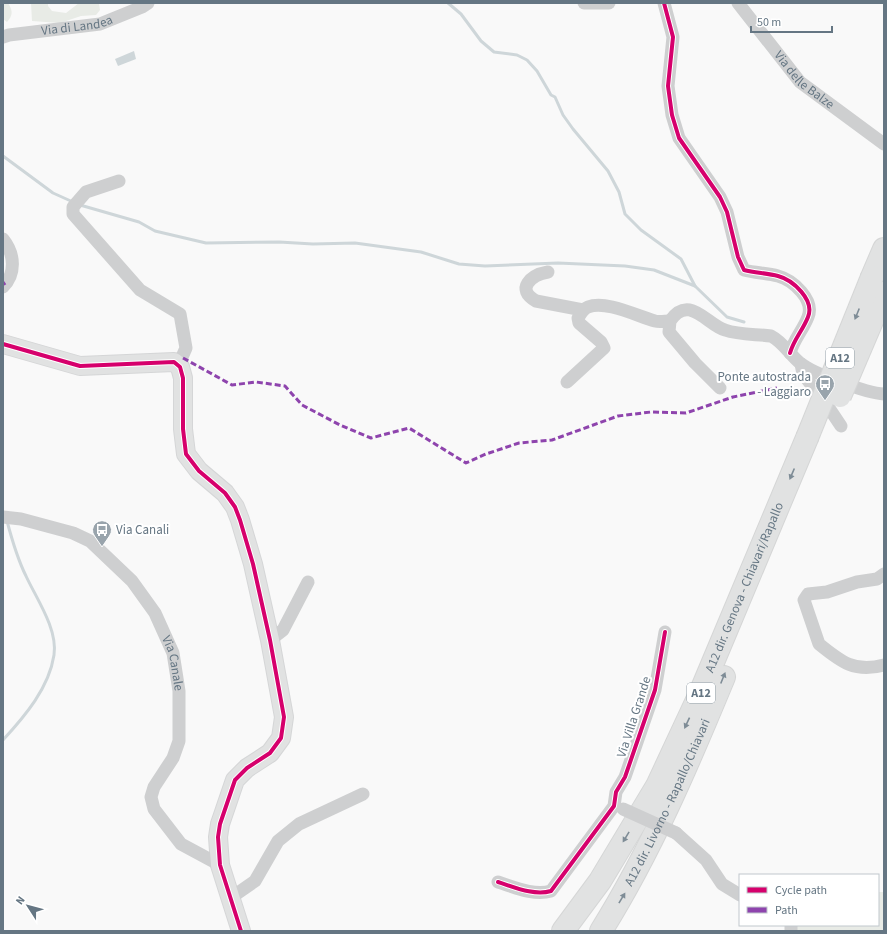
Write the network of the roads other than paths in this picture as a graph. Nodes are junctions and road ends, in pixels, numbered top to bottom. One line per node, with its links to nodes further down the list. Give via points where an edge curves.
1 (148, 3): 6 (street, Via di Landea, via 100,24)
2 (584, 3): 3 (street)
3 (609, 3)
4 (664, 3): 17 (street, via 673,37 669,100 679,138 727,212 738,257 744,270 778,276 787,280 806,297 809,316 794,340)
5 (738, 3): 7 (street, Via delle Balze, via 800,82)
6 (3, 37)
7 (884, 144)
8 (119, 181): 19 (street, via 86,192 73,207 73,214 140,290 180,314 186,348)
9 (3, 239): 13 (street, via 8,245 14,263 10,280)
10 (884, 249): 12 (highway, A12)
11 (548, 272): 14 (street, via 531,278 527,294 536,301)
12 (878, 285): 24 (highway, A12 dir. Livorno - Rapallo/Chiavari / A12, bridge)
13 (3, 287)
14 (583, 310): 15 (street, via 595,305 630,312 656,321); 20 (street, via 578,318 579,323 601,342 604,348)
15 (670, 321): 17 (street, via 680,311 688,310 702,314 718,328 726,331 771,336); 21 (street, via 669,332)
16 (3, 344): 19 (street, via 80,366 174,362)
17 (790, 353): 18 (street)
18 (801, 364): 22 (street, via 817,373); 23 (street, via 802,374 828,405)
19 (178, 366): 29 (street, via 183,378 183,429 186,454 199,471 225,493 235,507 253,564)
20 (567, 382)
21 (720, 388)
22 (884, 394)
23 (841, 426)
24 (814, 441): 38 (highway, A12 dir. Genova - Chiavari/Rapallo / A12, one-way to 38, via 657,786 600,881); 39 (highway, A12 dir. Livorno - Rapallo/Chiavari / A12, one-way to 24, via 624,895 692,754)
25 (3, 517): 33 (street, Via Canale, via 21,519 73,533 90,541 132,580 155,613 173,652 179,691 179,741 173,758 154,787 151,797 154,809 181,844)
26 (884, 574): 30 (street, via 877,579 857,582 827,592 808,594 804,600 819,644 824,648 852,666 862,669)
27 (308, 582): 29 (street, via 282,630)
28 (665, 632): 32 (street, Via Villa Grande, via 655,690 627,770 616,792)
29 (270, 640): 33 (street, via 284,718 281,738 270,753 247,768 235,780 219,830)
30 (884, 664)
31 (363, 794): 36 (street, via 299,824 278,841 255,881)
32 (619, 807): 34 (street, via 551,891 545,893 524,890); 35 (street, bridge, via 676,833 706,860 722,884)
33 (220, 865): 36 (street)
34 (498, 882)
35 (739, 894)
36 (232, 897): 37 (street)
37 (241, 931)
38 (563, 931)
39 (601, 931)

